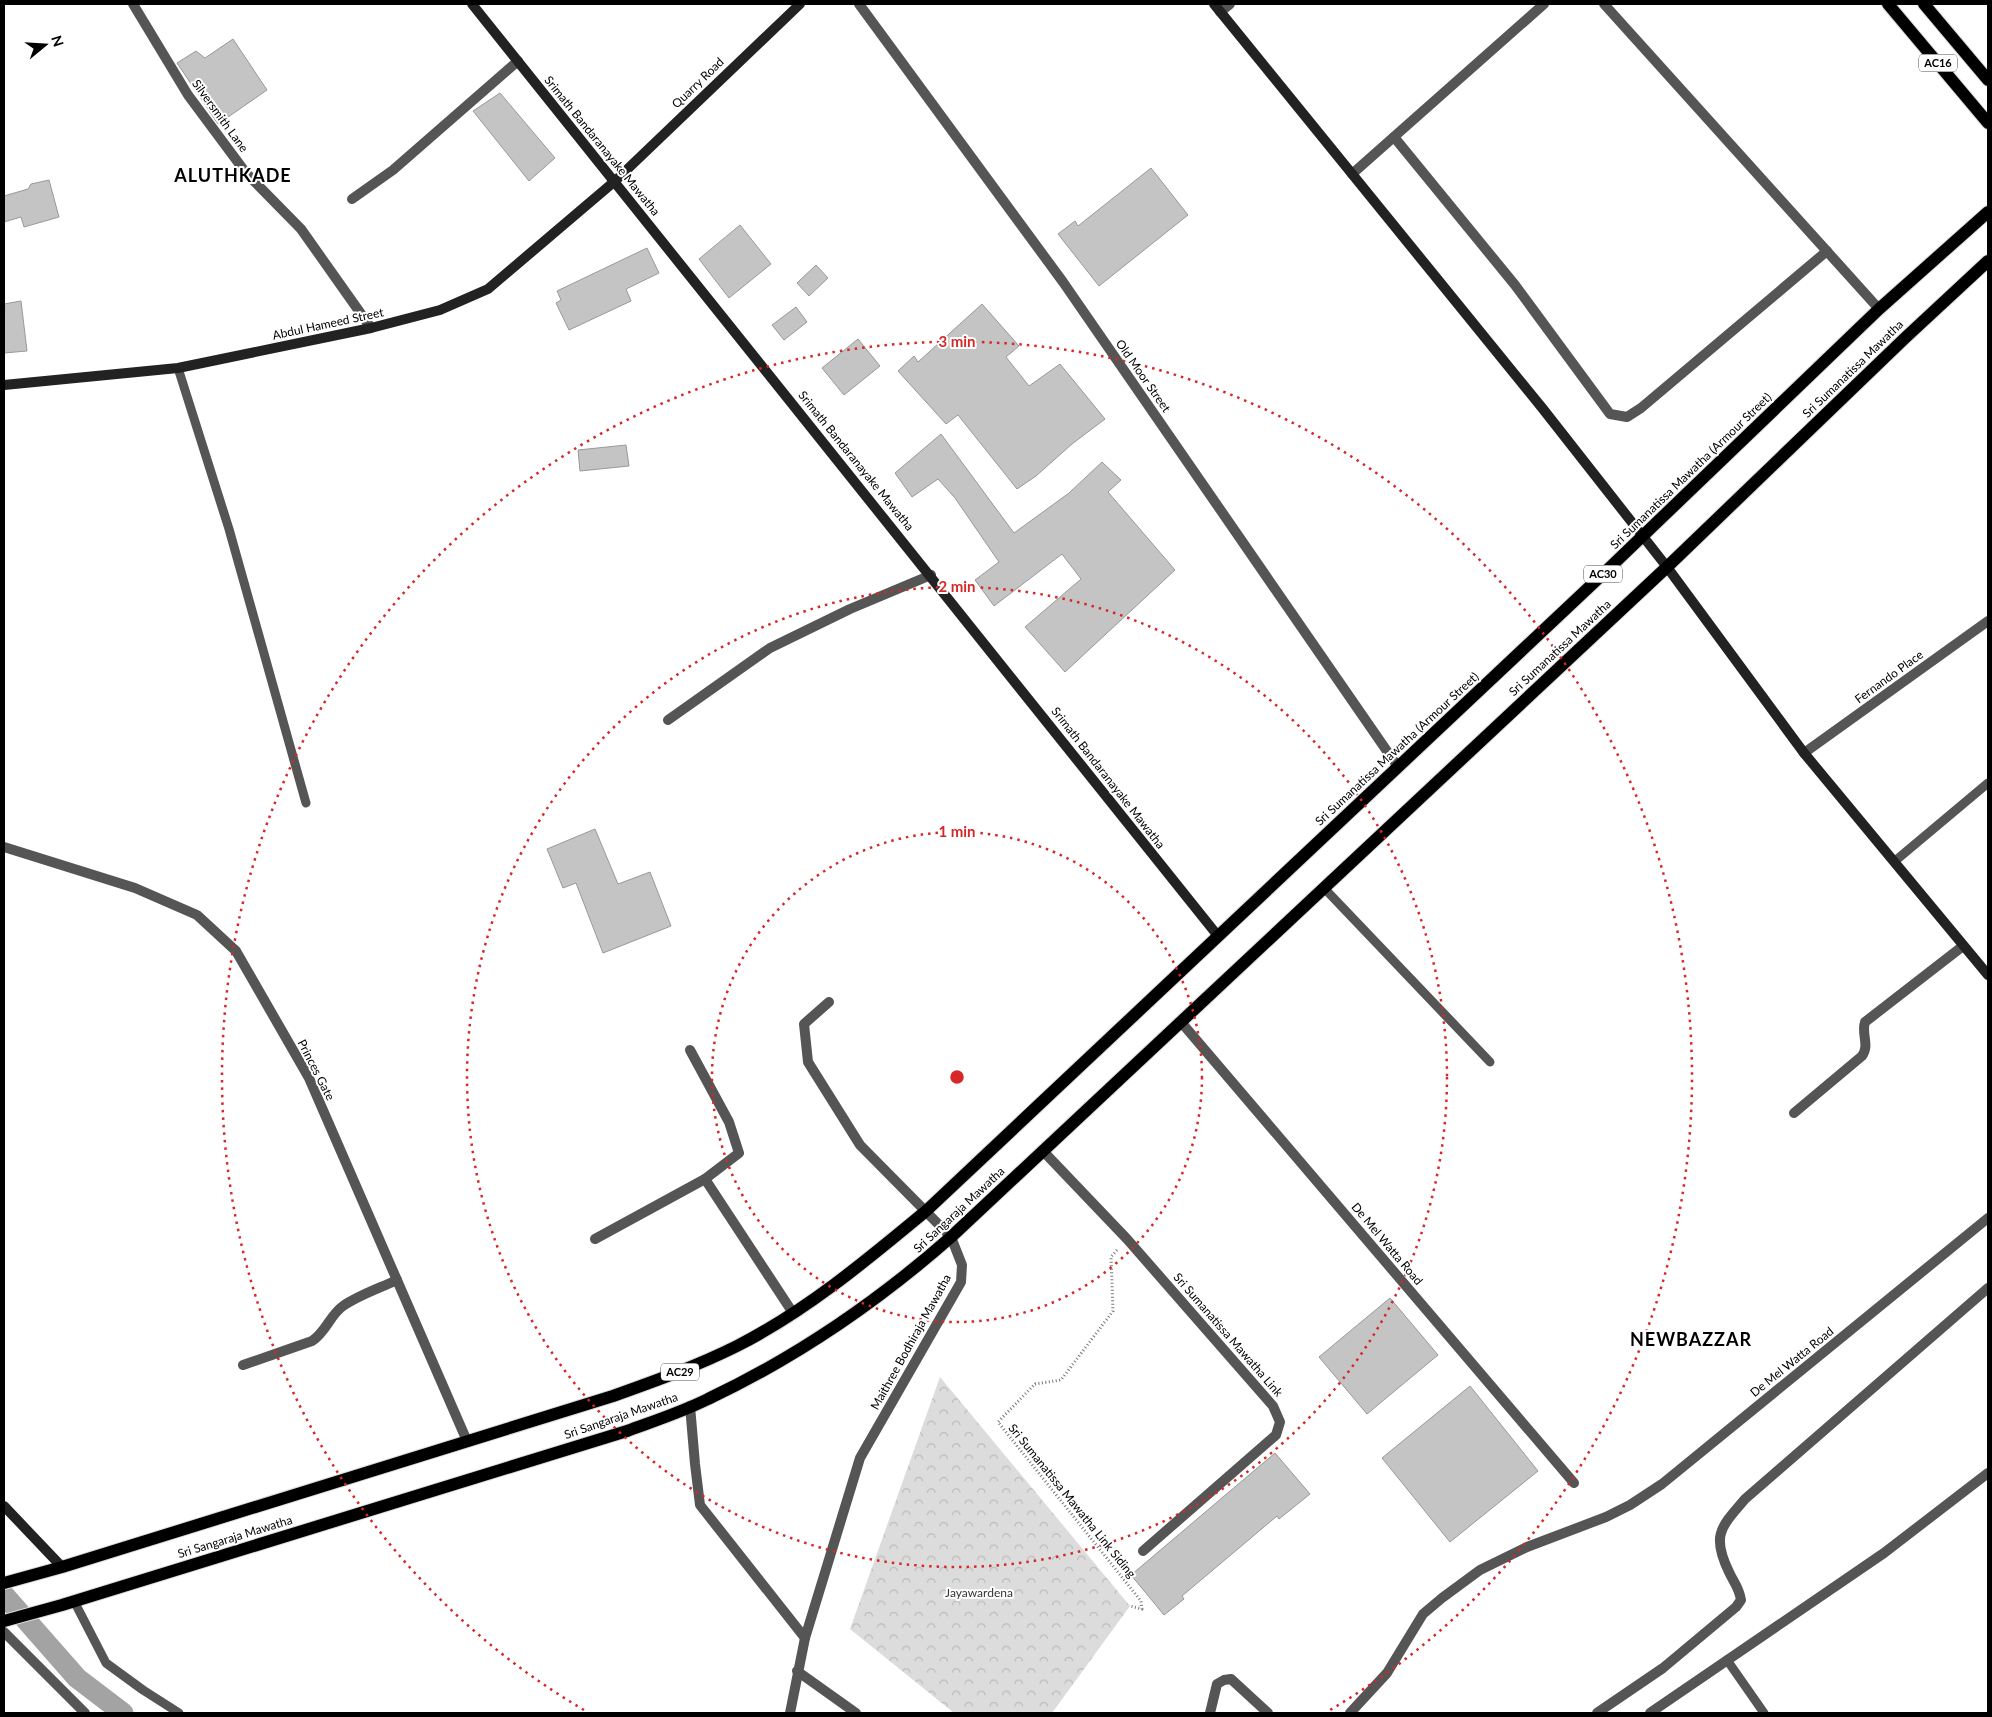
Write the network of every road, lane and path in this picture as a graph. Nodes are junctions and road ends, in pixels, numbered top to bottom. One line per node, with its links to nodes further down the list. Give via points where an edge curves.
1 (134, 4): 24 (street, Silversmith Lane, via 188,95 246,172 301,229)
2 (472, 4): 11 (street, Srimath Bandaranayake Mawatha)
3 (800, 4): 16 (street, Quarry Road)
4 (859, 4): 33 (street, Old Moor Street, via 1063,282)
5 (1230, 4): 10 (street)
6 (1544, 4): 14 (street)
7 (1604, 4): 19 (street)
8 (1888, 4): 13 (main road, AC16)
9 (1924, 4): 12 (main road, AC16)
10 (1217, 8): 15 (street)
11 (518, 61): 16 (street, Srimath Bandaranayake Mawatha); 17 (street, via 393,170)
12 (1988, 80)
13 (1988, 123)
14 (1394, 137): 15 (street); 19 (street, via 1515,286 1610,414 1627,417 1641,408)
15 (1352, 174): 27 (street)
16 (615, 181): 24 (street, Abdul Hameed Street, via 488,289 440,310); 29 (street, Srimath Bandaranayake Mawatha)
17 (352, 199)
18 (1988, 212): 23 (main road, Sri Sumanatissa Mawatha (Armour Street) / AC30)
19 (1827, 251): 23 (street)
20 (1988, 261): 22 (main road, Sri Sumanatissa Mawatha)
21 (1988, 269): 22 (main road)
22 (1976, 273): 28 (main road, Sri Sumanatissa Mawatha)
23 (1878, 309): 27 (main road, Sri Sumanatissa Mawatha (Armour Street) / AC30)
24 (371, 328): 25 (street, Abdul Hameed Street)
25 (178, 368): 26 (street, Abdul Hameed Street); 35 (lane, via 229,530)
26 (4, 385)
27 (1643, 536): 28 (street); 33 (main road, Sri Sumanatissa Mawatha (Armour Street) / AC30)
28 (1667, 567): 32 (street); 38 (main road, Sri Sumanatissa Mawatha)
29 (931, 575): 31 (street, via 770,648); 39 (street, Srimath Bandaranayake Mawatha)
30 (1988, 621): 32 (street, Fernando Place)
31 (668, 720)
32 (1804, 753): 37 (street)
33 (1398, 767): 39 (main road, Sri Sumanatissa Mawatha (Armour Street) / AC30)
34 (1988, 783): 37 (lane)
35 (306, 803)
36 (4, 847): 55 (street, Princes Gate, via 135,888 180,907 197,915 236,951 309,1078)
37 (1895, 861): 40 (street)
38 (1324, 888): 41 (main road, Sri Sumanatissa Mawatha); 46 (lane)
39 (1218, 936): 50 (main road, Sri Sangaraja Mawatha / AC29)
40 (1963, 946): 42 (street); 47 (street, via 1865,1022 1866,1051)
41 (1236, 970): 44 (main road, Sri Sangaraja Mawatha)
42 (1988, 975)
43 (829, 1002): 50 (street, Maithree Bodhiraja Mawatha, via 804,1024 808,1062 860,1145)
44 (1181, 1022): 48 (main road, Sri Sangaraja Mawatha); 62 (street, De Mel Watta Road)
45 (690, 1050): 49 (street, via 729,1122 739,1153)
46 (1490, 1062)
47 (1794, 1113)
48 (1043, 1151): 52 (main road, Sri Sangaraja Mawatha); 54 (street, Sri Sumanatissa Mawatha Link)
49 (705, 1179): 53 (street); 57 (street)
50 (926, 1210): 52 (street, Maithree Bodhiraja Mawatha); 57 (main road, Sri Sangaraja Mawatha / AC29, via 843,1278)
51 (1988, 1218): 80 (street, De Mel Watta Road, via 1662,1484 1606,1517 1527,1547 1480,1570 1442,1598 1423,1614 1387,1674)
52 (951, 1237): 59 (main road, Sri Sangaraja Mawatha, via 865,1308 820,1338 755,1375); 71 (street, Maithree Bodhiraja Mawatha, via 962,1265 961,1282 860,1458)
53 (596, 1239)
54 (1127, 1239): 64 (street, Sri Sumanatissa Mawatha Link, via 1274,1406 1280,1422 1276,1436); 68 (path, Sri Sumanatissa Mawatha Link Siding, via 1111,1256 1113,1311 1061,1380 1035,1384 998,1422 1141,1601 1142,1609)
55 (397, 1280): 58 (street, via 343,1306 321,1335 312,1341); 60 (street, Princes Gate)
56 (1988, 1288): 81 (street, via 1745,1499 1724,1523 1718,1540 1729,1572 1739,1587 1741,1600 1736,1608 1663,1668)
57 (793, 1313): 60 (main road, Sri Sangaraja Mawatha / AC29, via 739,1345 690,1368 613,1396)
58 (243, 1365)
59 (690, 1406): 67 (main road, Sri Sangaraja Mawatha, via 626,1431); 71 (street, via 700,1505)
60 (467, 1441): 65 (main road, Sri Sangaraja Mawatha / AC29)
61 (1988, 1472): 72 (street, via 1884,1553)
62 (1574, 1483)
63 (4, 1506): 65 (street)
64 (1143, 1552)
65 (62, 1567): 66 (main road, Sri Sangaraja Mawatha / AC29)
66 (10, 1581)
67 (74, 1600): 69 (main road, Sri Sangaraja Mawatha); 75 (lane, via 106,1663)
68 (1130, 1606)
69 (7, 1620)
70 (4, 1632): 74 (street)
71 (805, 1638): 73 (street, Maithree Bodhiraja Mawatha)
72 (1727, 1660): 82 (street); 83 (lane)
73 (797, 1671): 76 (street, Maithree Bodhiraja Mawatha); 77 (street)
74 (85, 1713)
75 (179, 1713)
76 (790, 1713)
77 (856, 1713)
78 (1210, 1713): 79 (street, via 1217,1684 1231,1679)
79 (1268, 1713)
80 (1350, 1713)
81 (1597, 1713)
82 (1650, 1713)
83 (1764, 1713)

